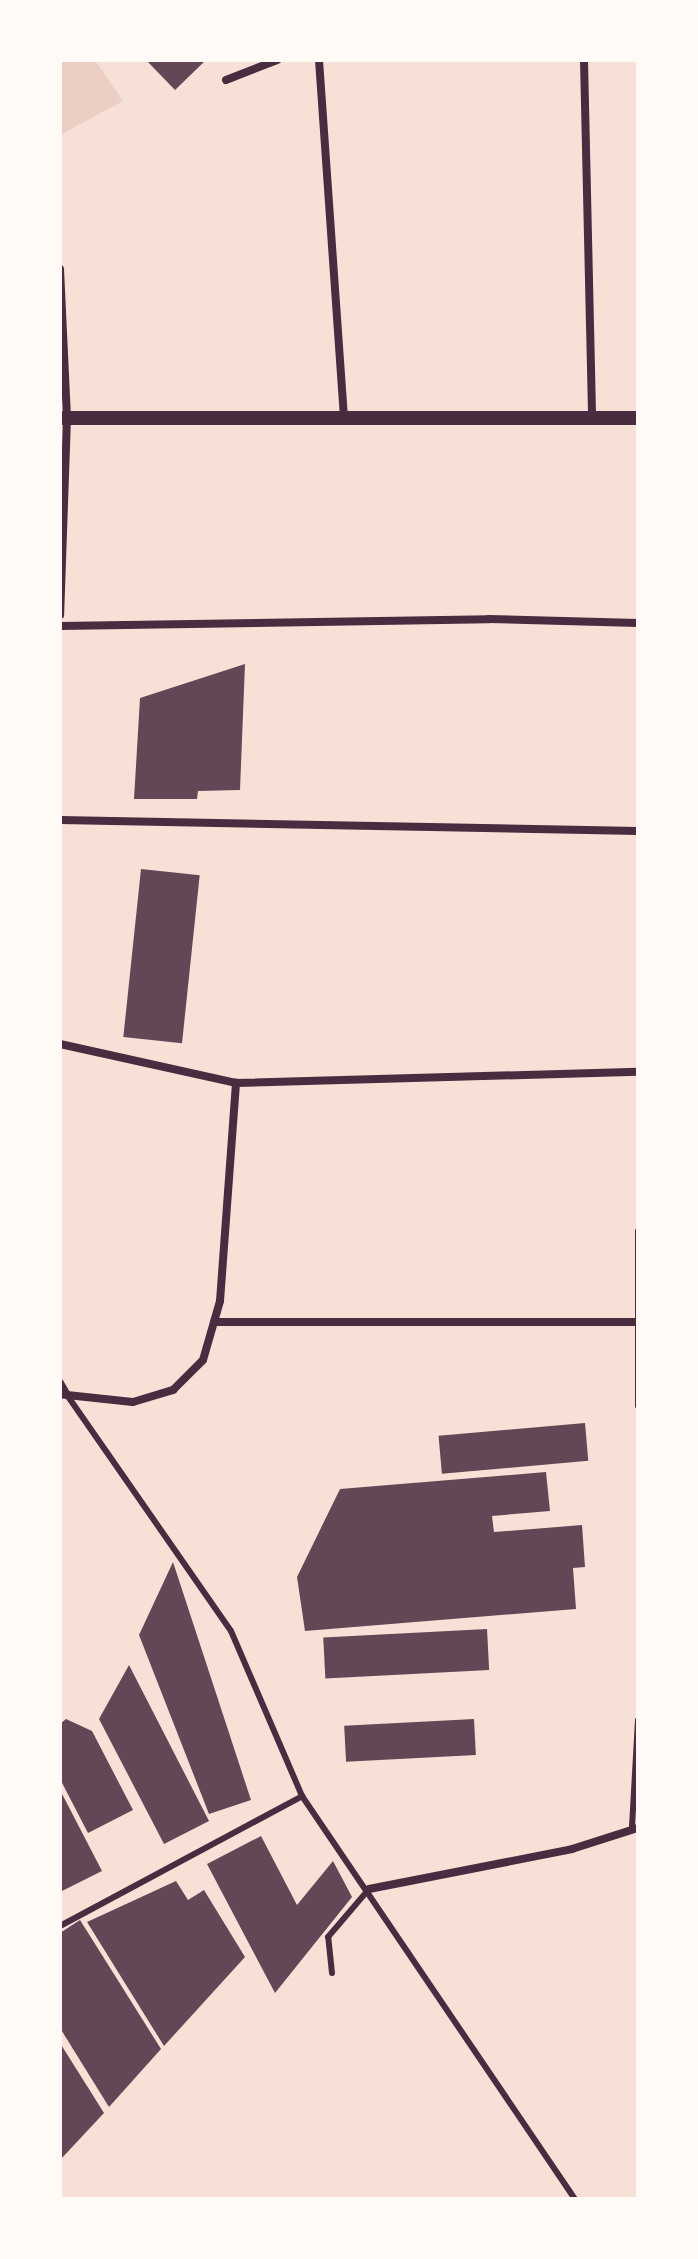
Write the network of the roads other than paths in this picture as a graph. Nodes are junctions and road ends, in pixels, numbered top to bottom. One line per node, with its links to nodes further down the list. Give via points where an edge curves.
1 (277, 60): 4 (street)
2 (319, 60): 6 (street)
3 (584, 60): 8 (street)
4 (226, 80)
5 (60, 269): 7 (street)
6 (344, 417): 7 (street); 8 (street)
7 (63, 418): 10 (street)
8 (592, 418): 9 (street)
9 (638, 418)
10 (60, 615)
11 (638, 623): 12 (street, via 489,619)
12 (60, 626)
13 (60, 820): 14 (street)
14 (638, 831)
15 (60, 1044): 17 (street)
16 (638, 1072): 17 (street)
17 (236, 1083): 19 (street, via 220,1301)
18 (638, 1231): 20 (lane)
19 (214, 1322): 20 (street); 22 (street, via 203,1360 173,1390 133,1402)
20 (635, 1322): 23 (lane)
21 (60, 1383): 22 (street)
22 (64, 1396): 25 (lane, via 231,1631)
23 (638, 1406)
24 (638, 1720): 26 (lane)
25 (302, 1796): 27 (lane); 28 (lane)
26 (635, 1827): 27 (street, via 572,1849)
27 (369, 1889): 29 (lane, via 328,1937); 30 (lane)
28 (60, 1926)
29 (332, 1973)
30 (575, 2199)

